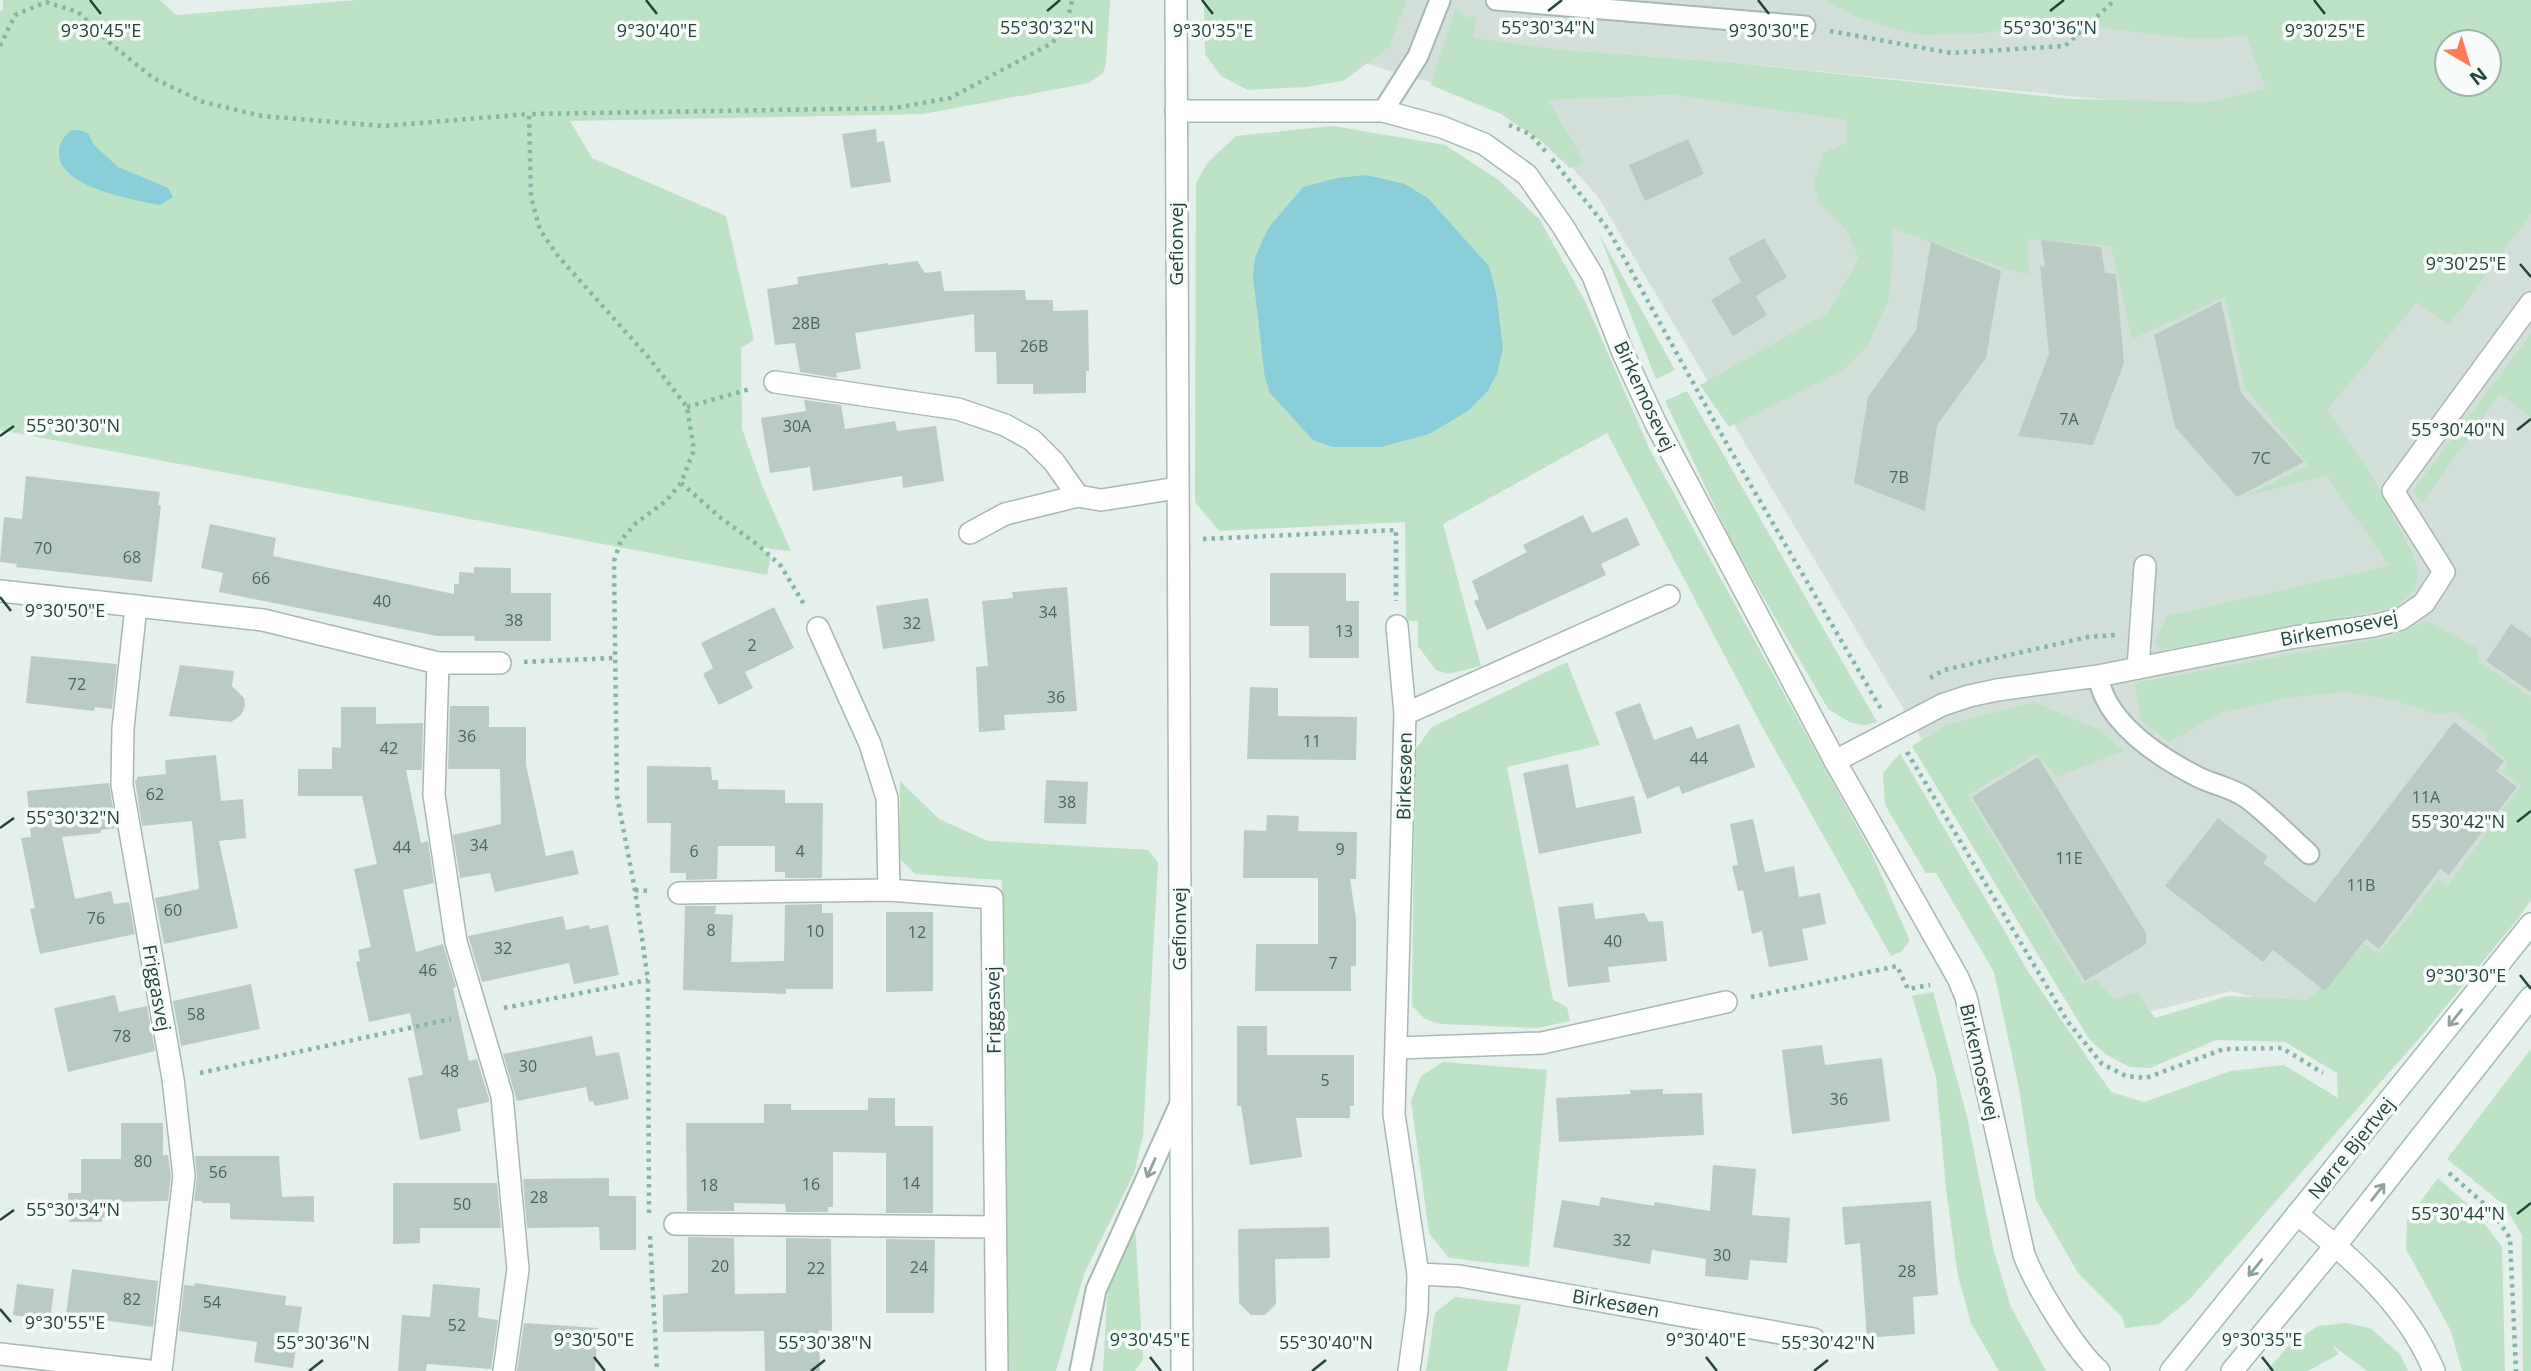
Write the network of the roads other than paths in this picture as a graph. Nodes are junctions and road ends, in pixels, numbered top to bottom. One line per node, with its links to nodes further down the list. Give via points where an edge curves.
1 (1176, 0): 5 (street, Gefionvej)
2 (1440, 0): 6 (lane, via 1418,56)
3 (1496, 0): 4 (lane)
4 (1805, 26)
5 (1176, 111): 6 (street, Birkemosevej); 9 (street, Gefionvej)
6 (1383, 111): 23 (street, Birkemosevej, via 1484,144 1527,175 1564,228 1593,276 1656,424)
7 (2531, 303): 20 (street, Birkemosevej, via 2393,491 2444,572 2424,603 2401,619 2373,626)
8 (775, 382): 10 (street, via 958,409 1005,425 1032,440)
9 (1177, 488): 10 (street, via 1101,500); 31 (street, Gefionvej)
10 (1078, 496): 11 (street, via 1004,514)
11 (970, 533)
12 (2144, 566): 20 (street)
13 (0, 591): 15 (street)
14 (1668, 596): 22 (street, Birkesøen)
15 (136, 606): 18 (street, via 263,620); 41 (street, Friggasvej, via 122,785 173,1079 184,1176)
16 (1397, 626): 22 (street, Birkesøen)
17 (818, 628): 25 (street, via 870,744 887,798)
18 (438, 663): 19 (street); 42 (street, via 434,795 456,942 502,1096 518,1269)
19 (500, 663)
20 (2138, 668): 21 (street, Birkemosevej)
21 (2098, 676): 23 (street, Birkemosevej, via 1969,696 1942,705); 24 (lane, via 2117,715 2148,747 2246,797)
22 (1405, 714): 30 (street, Birkesøen)
23 (1836, 761): 47 (street, Birkemosevej, via 1958,978 2024,1255 2085,1359)
24 (2309, 854)
25 (889, 890): 26 (street, Friggasvej); 34 (street, Friggasvej, via 992,898)
26 (678, 892)
27 (2531, 925): 32 (street, Nørre Bjertvej, one-way to 32)
28 (2531, 997): 35 (street, one-way to 28)
29 (1726, 1002): 30 (street, via 1542,1043)
30 (1397, 1048): 36 (street, Birkesøen, via 1394,1114)
31 (1179, 1106): 44 (lane, one-way to 44, via 1096,1290); 45 (street, Gefionvej)
32 (2297, 1214): 35 (street); 48 (street, Nørre Bjertvej, one-way to 48)
33 (675, 1224): 34 (street)
34 (995, 1227): 43 (street, Friggasvej)
35 (2336, 1245): 49 (street); 50 (street, via 2378,1284 2423,1345)
36 (1418, 1275): 37 (street, Birkesøen, via 1461,1276); 46 (street, Birkesøen)
37 (1814, 1339)
38 (0, 1354): 39 (street)
39 (127, 1370): 40 (street)
40 (149, 1371)
41 (161, 1371)
42 (504, 1371)
43 (997, 1371)
44 (1080, 1371)
45 (1182, 1371)
46 (1409, 1371)
47 (2099, 1371)
48 (2171, 1371)
49 (2232, 1371)
50 (2434, 1371)

